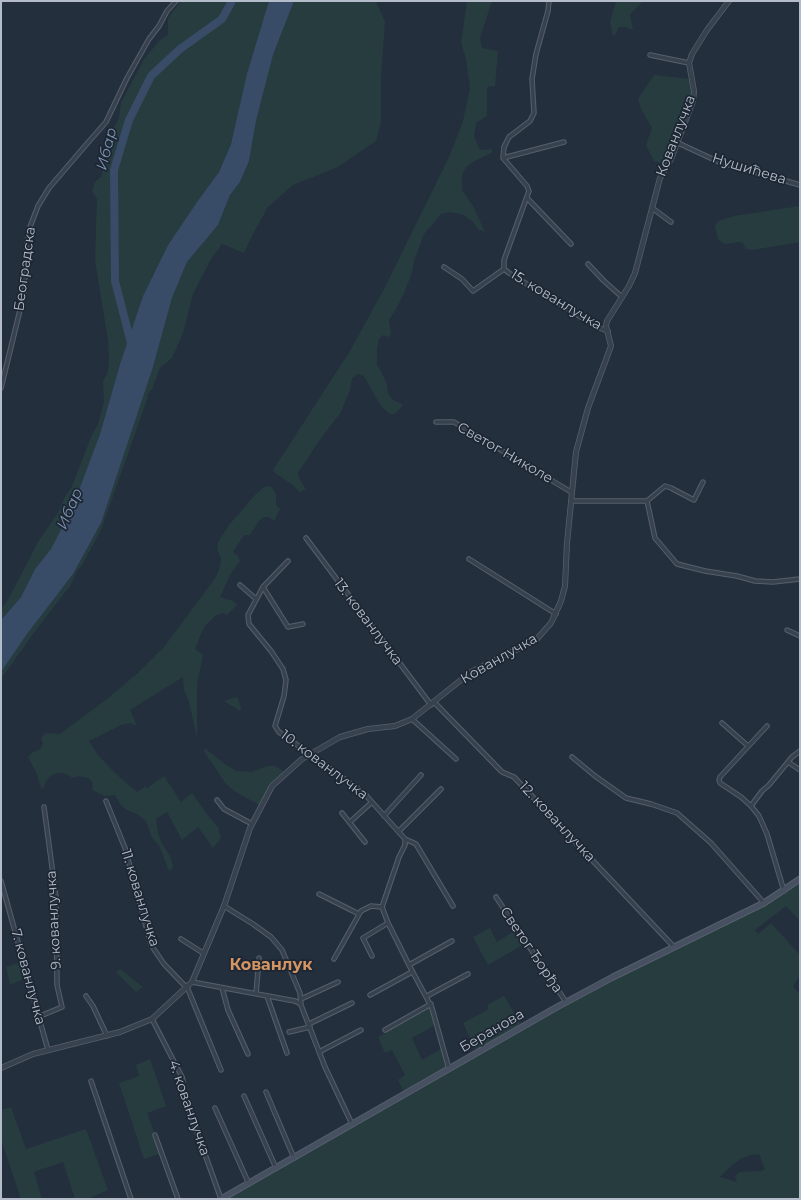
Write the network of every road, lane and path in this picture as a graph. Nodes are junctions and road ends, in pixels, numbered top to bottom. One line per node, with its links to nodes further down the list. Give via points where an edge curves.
1 (176, 1): 19 (street, Београдска, via 149,39 106,122 49,188 38,206 30,227 24,291)
2 (549, 1): 8 (street, via 532,79 534,114 530,121 510,136 504,146)
3 (729, 1): 5 (street, via 707,30)
4 (650, 55): 5 (street)
5 (689, 63): 7 (street, Кованлучка, via 694,91 693,101)
6 (564, 142): 8 (street)
7 (676, 142): 9 (street, Нушићева, via 719,162); 11 (street, Кованлучка, via 660,178)
8 (503, 158): 10 (street, via 527,186)
9 (800, 185)
10 (527, 198): 13 (street); 16 (street, 15. кованлучка, via 504,260)
11 (652, 208): 12 (street); 17 (street, Кованлучка, via 635,273)
12 (671, 222)
13 (571, 244)
14 (588, 264): 17 (street)
15 (444, 267): 16 (street, 15. кованлучка, via 462,279 473,291)
16 (504, 269): 18 (street, 15. кованлучка, via 597,327)
17 (622, 297): 18 (street, Кованлучка, via 607,321)
18 (608, 331): 22 (street, Кованлучка, via 611,346 588,408 576,452)
19 (1, 388)
20 (436, 422): 22 (street, Светог Николе, via 454,422)
21 (703, 482): 23 (street, via 694,500 665,486)
22 (571, 492): 24 (street, Кованлучка)
23 (647, 500): 24 (street); 28 (street, via 655,538 677,564 755,581)
24 (570, 501): 32 (street, Кованлучка, via 565,586)
25 (306, 538): 36 (street, 13. кованлучка)
26 (469, 559): 32 (street)
27 (288, 561): 30 (street, 10. кованлучка)
28 (800, 579)
29 (240, 585): 31 (street)
30 (263, 587): 31 (street, 10. кованлучка); 33 (street, via 288,627)
31 (256, 599): 42 (street, 10. кованлучка, via 248,615 248,624 283,669 286,680 276,729)
32 (556, 614): 36 (street, Кованлучка, via 536,640 471,672)
33 (303, 624)
34 (787, 630): 35 (street)
35 (800, 636)
36 (433, 703): 37 (street, Кованлучка); 74 (street, 12. кованлучка, via 502,772 514,777)
37 (412, 719): 42 (street, Кованлучка, via 395,726 340,736); 44 (street)
38 (722, 723): 40 (street)
39 (767, 726): 40 (street)
40 (748, 746): 52 (street, via 719,780)
41 (800, 751): 45 (street)
42 (309, 754): 51 (street, 10. кованлучка, via 358,788); 57 (street, Кованлучка, via 272,786)
43 (572, 758): 66 (street, via 626,798 677,813 711,843)
44 (456, 759)
45 (788, 762): 46 (street); 52 (street)
46 (800, 770)
47 (421, 775): 55 (street)
48 (441, 789): 58 (street)
49 (217, 800): 57 (street, via 224,809)
50 (106, 801): 84 (street, 11. кованлучка, via 125,848 152,945 164,964)
51 (372, 802): 55 (street, 10. кованлучка); 56 (street, 10. кованлучка)
52 (751, 806): 63 (street, via 762,821)
53 (44, 807): 96 (street, 9. кованлучка, via 56,897 57,985 62,1007)
54 (342, 813): 56 (street, 10. кованлучка)
55 (384, 816): 58 (street, 10. кованлучка)
56 (350, 822): 60 (street, 10. кованлучка)
57 (252, 824): 67 (street, Кованлучка)
58 (399, 831): 59 (street, 10. кованлучка)
59 (405, 839): 68 (street, 10. кованлучка, via 416,844); 69 (street)
60 (365, 842)
61 (800, 879): 63 (main road, Беранова)
62 (1, 881): 96 (street, 7. кованлучка)
63 (782, 892): 66 (main road, Беранова)
64 (319, 894): 70 (street)
65 (496, 897): 92 (street, Светог Ђорђа)
66 (764, 903): 74 (main road, Беранова)
67 (224, 906): 75 (street, Кованлучка); 91 (street, via 271,937 282,950)
68 (453, 906)
69 (382, 907): 70 (street, via 371,906); 71 (street)
70 (359, 914): 78 (street)
71 (388, 923): 76 (street, via 363,938); 79 (street)
72 (181, 939): 75 (street)
73 (452, 941): 79 (street)
74 (674, 947): 92 (main road, Беранова)
75 (203, 954): 82 (street, Кованлучка)
76 (372, 956)
77 (259, 958): 86 (street)
78 (334, 959)
79 (409, 965): 80 (street)
80 (412, 972): 87 (street); 90 (street)
81 (468, 974): 90 (street)
82 (192, 982): 84 (street, Кованлучка); 85 (street)
83 (338, 982): 91 (street)
84 (186, 987): 97 (street, Кованлучка); 109 (street)
85 (222, 988): 86 (street); 105 (street, via 228,1010)
86 (256, 994): 89 (street)
87 (370, 995)
88 (86, 996): 102 (street)
89 (267, 996): 95 (street, via 295,1001); 106 (street)
90 (427, 996): 94 (street)
91 (302, 999): 95 (street)
92 (566, 1002): 108 (main road, Беранова)
93 (352, 1003): 98 (street)
94 (431, 1004): 100 (street); 108 (street)
95 (301, 1006): 98 (street)
96 (38, 1017): 103 (street, 7. кованлучка)
97 (152, 1019): 102 (street, Кованлучка); 121 (street, 4. кованлучка, via 182,1077 181,1087)
98 (309, 1026): 101 (street); 104 (street)
99 (362, 1030): 104 (street)
100 (385, 1030)
101 (289, 1032)
102 (107, 1036): 103 (street, Кованлучка)
103 (48, 1050): 107 (street, Кованлучка)
104 (319, 1052): 114 (street)
105 (248, 1054)
106 (287, 1054)
107 (1, 1068)
108 (449, 1069): 114 (main road, Беранова)
109 (221, 1070)
110 (90, 1081): 119 (street)
111 (266, 1092): 116 (street)
112 (244, 1096): 117 (street)
113 (216, 1108): 118 (street)
114 (352, 1124): 116 (main road, Беранова)
115 (155, 1135): 120 (street)
116 (294, 1158): 117 (main road, Беранова)
117 (276, 1168): 118 (main road, Беранова)
118 (249, 1184): 121 (main road, Беранова)
119 (131, 1199)
120 (178, 1199)
121 (221, 1199)

